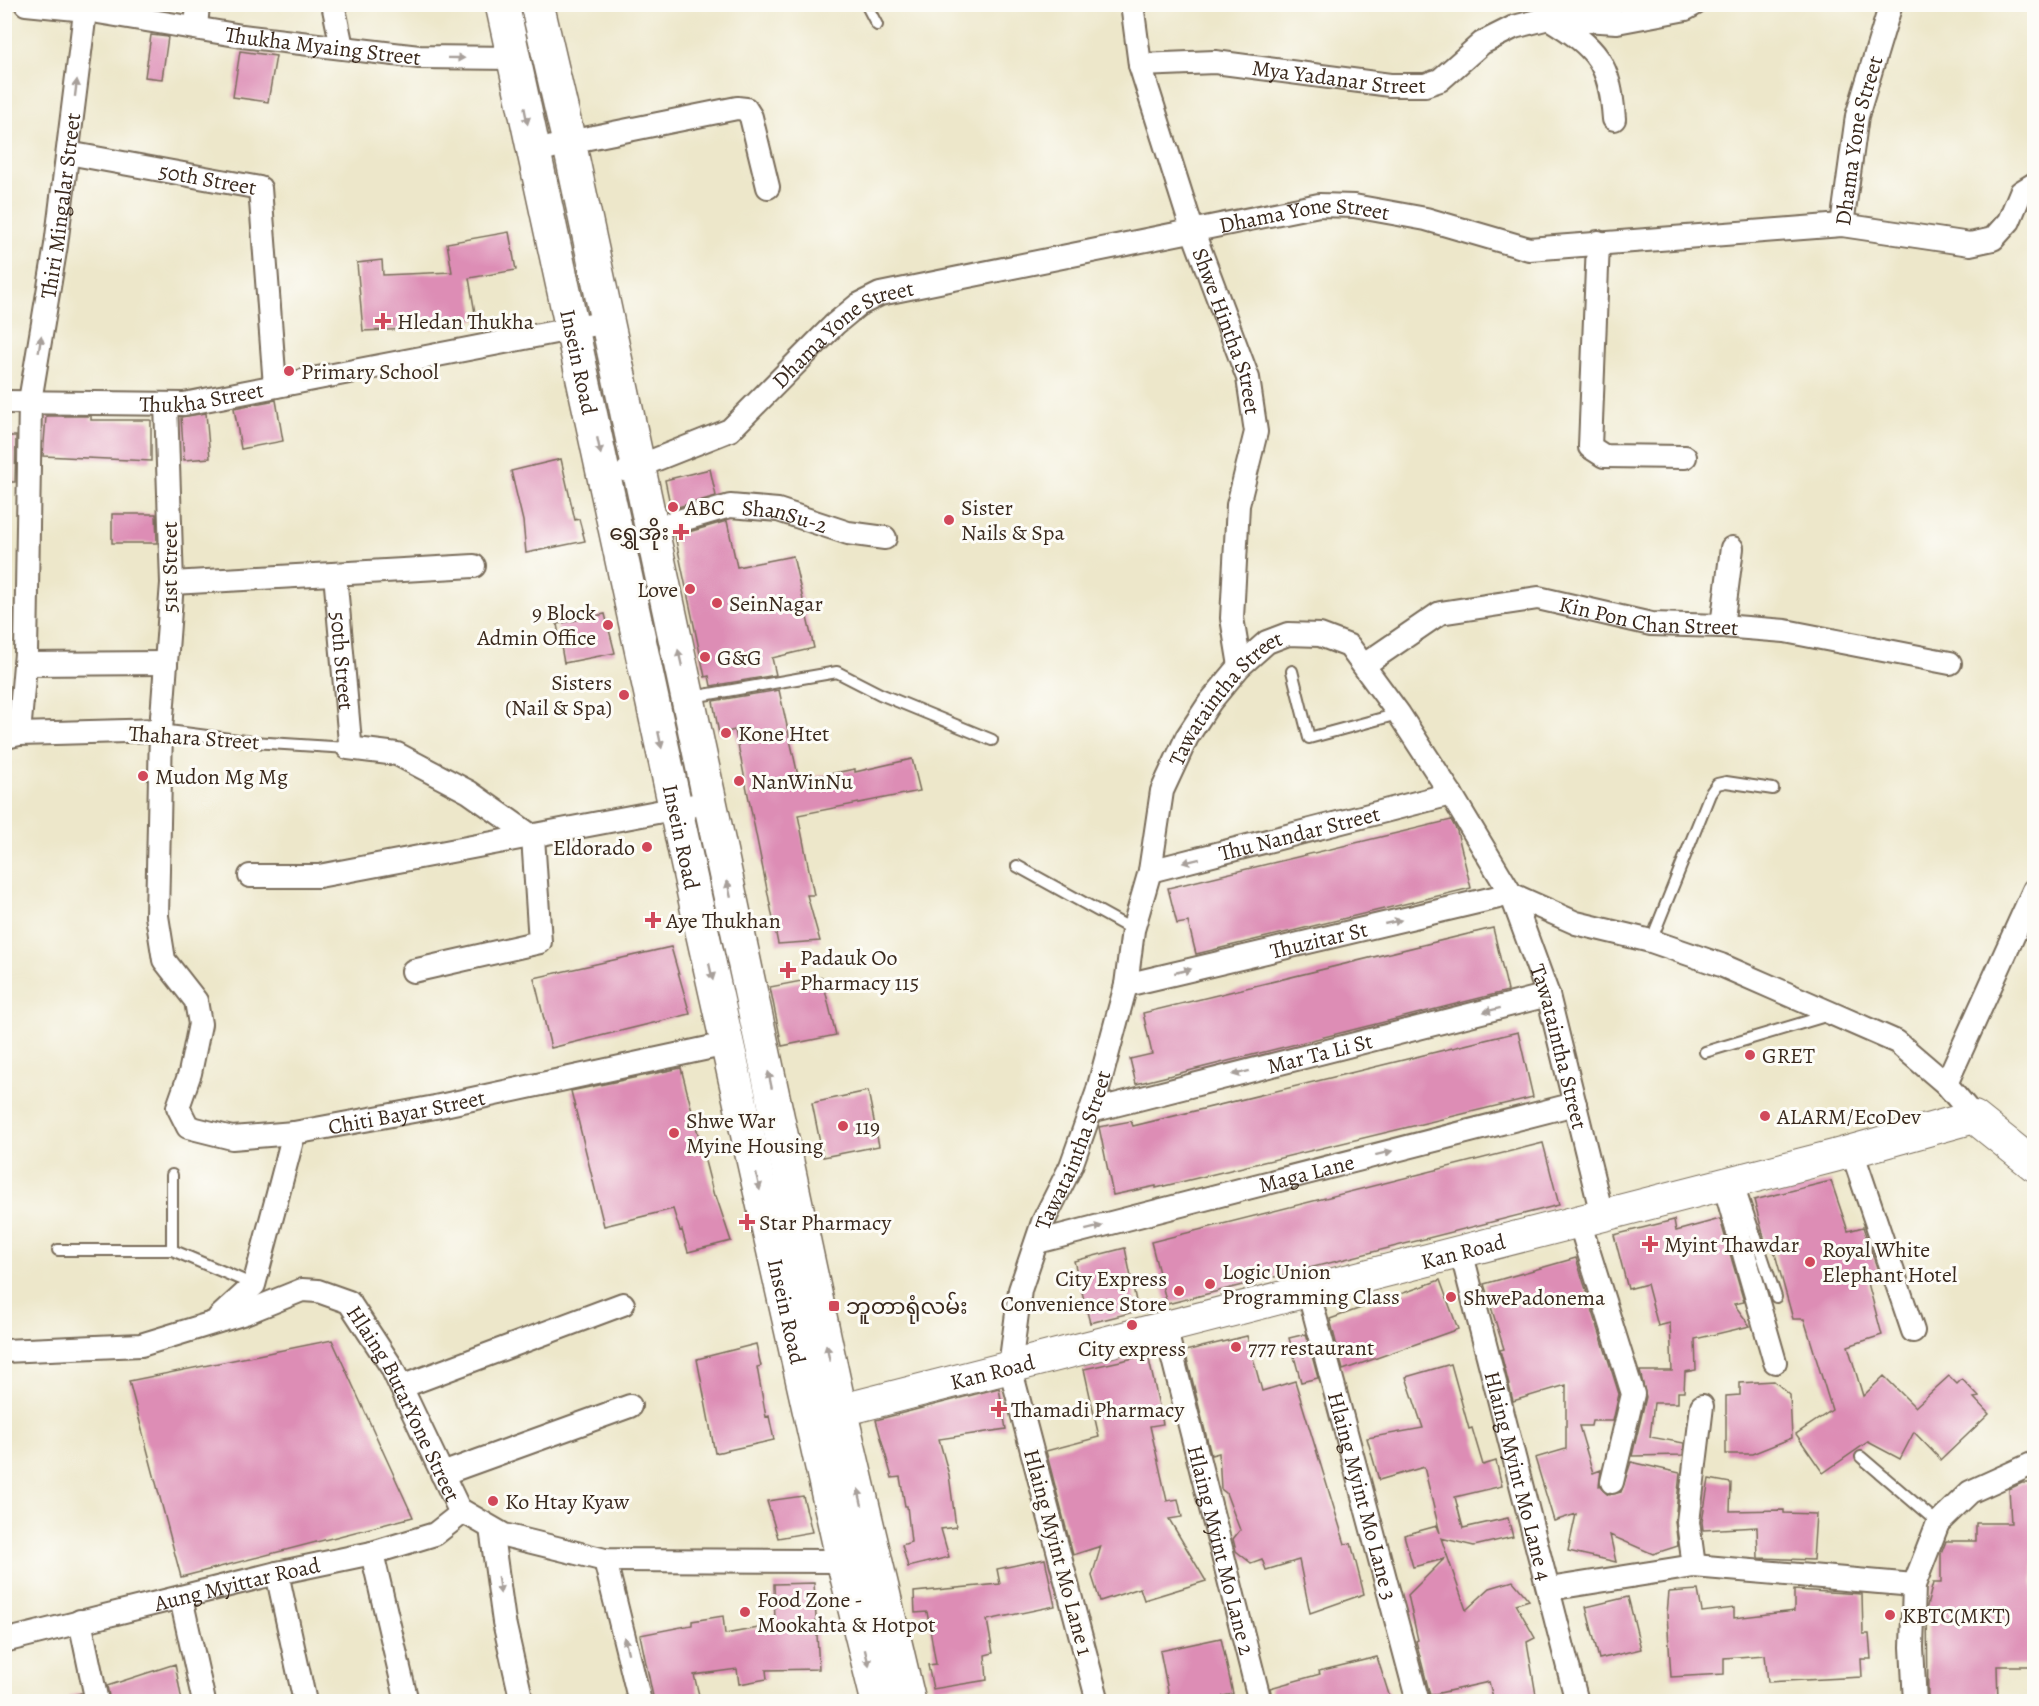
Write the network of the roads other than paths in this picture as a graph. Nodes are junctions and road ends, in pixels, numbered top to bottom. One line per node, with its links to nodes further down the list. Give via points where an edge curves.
1 (26, 4): 10 (street, Thukha Myaing Street)
2 (198, 4): 13 (street)
3 (333, 4): 14 (street)
4 (502, 4): 15 (main road, Insein Road)
5 (537, 4): 18 (main road, Insein Road)
6 (866, 4): 12 (lane)
7 (1132, 4): 16 (street, Shwe Hintha Street)
8 (1695, 4): 11 (street, Mya Yadanar Street, via 1617,22)
9 (1891, 4): 23 (street, Dhama Yone Street, via 1857,116)
10 (86, 7): 13 (street, Thukha Myaing Street); 19 (street, Thiri Mingalar Street, one-way to 10)
11 (1549, 18): 16 (street, Mya Yadanar Street, via 1514,27 1482,43 1440,80 1425,85 1390,85 1215,62); 17 (street, via 1582,38 1603,64 1612,93)
12 (877, 25)
13 (196, 28): 14 (street, Thukha Myaing Street)
14 (342, 47): 15 (street, Thukha Myaing Street, one-way to 15, via 419,57)
15 (514, 58): 20 (main road, Insein Road, one-way to 20)
16 (1140, 65): 24 (street, Shwe Hintha Street)
17 (1614, 119)
18 (569, 142): 20 (street); 22 (street, via 746,109 752,117); 26 (main road, Insein Road)
19 (68, 153): 28 (street, 50th Street, via 261,188); 29 (street, Thiri Mingalar Street, one-way to 19)
20 (533, 153): 27 (main road, Insein Road)
21 (2034, 183): 23 (street, via 2021,192 2009,222 1993,239 1970,244)
22 (768, 187)
23 (1842, 225): 25 (street, Dhama Yone Street)
24 (1192, 229): 25 (street, Dhama Yone Street, via 1319,205 1354,206 1426,219 1529,249); 33 (street, Dhama Yone Street, via 880,294 834,324 730,430); 46 (street, Shwe Hintha Street, via 1248,378 1256,432 1239,506 1232,618)
25 (1598, 242): 32 (street, via 1590,447 1604,456)
26 (608, 322): 27 (street, Thukha Street); 33 (main road, Insein Road)
27 (574, 328): 28 (street, Thukha Street); 34 (main road, Insein Road, one-way to 34)
28 (275, 386): 31 (street, Thukha Street)
29 (30, 401): 30 (street, Thukha Street); 31 (street, Thukha Street); 42 (street, Thiri Mingalar Street)
30 (4, 402)
31 (166, 404): 40 (street, 51st Street)
32 (1685, 457)
33 (638, 468): 34 (street, Dhama Yone Street); 35 (main road, Insein Road)
34 (606, 478): 57 (main road, Insein Road, one-way to 57)
35 (651, 529): 36 (street, ShanSu-2, via 730,506 778,510 848,532); 48 (main road, Insein Road, one-way to 35)
36 (885, 538)
37 (1732, 548): 41 (street)
38 (474, 566): 39 (street)
39 (335, 574): 40 (street); 53 (street, 50th Street)
40 (172, 584): 43 (street, 51st Street)
41 (1722, 626): 44 (street, Kin Pon Chan Street, via 1785,631); 45 (street, Kin Pon Chan Street, via 1651,624 1538,598 1440,613)
42 (18, 656): 43 (street); 51 (street, Thiri Mingalar Street)
43 (166, 663): 50 (street, 51st Street)
44 (1950, 663)
45 (1364, 665): 46 (street, Tawataintha Street, via 1348,646 1320,635 1288,634 1267,642); 49 (street, Tawataintha Street)
46 (1240, 666): 60 (street, Tawataintha Street, via 1187,737 1162,791)
47 (1292, 671): 49 (lane, via 1309,738)
48 (689, 698): 52 (lane, via 837,672); 56 (main road, Insein Road)
49 (1399, 714): 55 (street, Tawataintha Street)
50 (161, 730): 51 (street, Thahara Street); 53 (lane, Thahara Street, via 253,742); 76 (street, Chiti Bayar Street, via 157,916 164,960 196,1001 200,1024 178,1107 188,1127 232,1138)
51 (12, 736)
52 (992, 740)
53 (348, 748): 58 (street, via 397,754 469,792)
54 (1773, 789): 65 (lane, via 1717,784)
55 (1451, 794): 60 (street, Thu Nandar Street, one-way to 60); 63 (street, Tawataintha Street)
56 (710, 802): 57 (street); 99 (main road, Insein Road, one-way to 56)
57 (675, 811): 58 (street); 70 (main road, Insein Road, one-way to 70)
58 (533, 837): 61 (street, via 319,876); 66 (street, via 540,942)
59 (1017, 866): 64 (lane)
60 (1149, 871): 64 (street, Tawataintha Street)
61 (250, 876)
62 (2034, 890): 72 (street)
63 (1511, 894): 65 (street, via 1576,923); 67 (street, Thuzitar St, one-way to 63); 68 (street, Tawataintha Street)
64 (1133, 930): 67 (street, Tawataintha Street)
65 (1651, 941): 69 (street, via 1721,965)
66 (413, 971)
67 (1126, 985): 74 (street, Tawataintha Street)
68 (1548, 995): 73 (street, Tawataintha Street); 74 (street, Mar Ta Li St, one-way to 74)
69 (1832, 1014): 71 (lane); 72 (street, via 1897,1042)
70 (727, 1044): 76 (street, Chiti Bayar Street); 99 (main road, Insein Road, one-way to 99)
71 (1705, 1052)
72 (1946, 1084): 75 (street)
73 (1575, 1104): 81 (street, Tawataintha Street); 82 (street, Maga Lane, one-way to 73)
74 (1090, 1111): 82 (street, Tawataintha Street, via 1071,1166)
75 (1974, 1117): 77 (main road, Kan Road); 78 (main road)
76 (294, 1133): 86 (street)
77 (1852, 1151): 80 (main road, Kan Road); 92 (street)
78 (2034, 1165)
79 (171, 1175): 84 (lane)
80 (1731, 1183): 81 (main road, Kan Road); 88 (lane); 94 (street)
81 (1591, 1218): 85 (main road, Kan Road); 103 (street, Tawataintha Street, via 1633,1394)
82 (1037, 1242): 95 (street, Tawataintha Street, via 1020,1290)
83 (58, 1250): 84 (lane)
84 (171, 1250): 86 (lane)
85 (1461, 1251): 87 (main road, Kan Road); 113 (street, Hlaing Myint Mo Lane 4)
86 (254, 1285): 90 (street)
87 (1308, 1290): 91 (main road, Kan Road); 127 (street, Hlaing Myint Mo Lane 3)
88 (1776, 1297)
89 (623, 1304): 96 (street)
90 (213, 1323): 93 (street, Hlaing ButarYone Street, via 141,1346); 96 (street, Hlaing ButarYone Street, via 302,1290 318,1291 349,1302 391,1366)
91 (1165, 1327): 95 (main road, Kan Road); 126 (street, Hlaing Myint Mo Lane 2)
92 (1913, 1331)
93 (4, 1351)
94 (1775, 1362)
95 (1010, 1367): 99 (main road, Kan Road); 125 (street, Hlaing Myint Mo Lane 1)
96 (400, 1387): 102 (street, Hlaing ButarYone Street)
97 (630, 1406): 102 (street)
98 (1702, 1406): 110 (street, via 1688,1522)
99 (826, 1414): 108 (main road, Insein Road)
100 (1861, 1457): 105 (lane)
101 (2034, 1462): 105 (street, via 1970,1492)
102 (442, 1474): 104 (street, Hlaing ButarYone Street)
103 (1612, 1482)
104 (464, 1512): 106 (street, Hlaing ButarYone Street); 107 (street, Aung Myittar Road, via 435,1534)
105 (1938, 1523): 112 (street)
106 (491, 1528): 109 (street, Hlaing ButarYone Street, via 504,1535); 121 (street, one-way to 121, via 504,1622)
107 (372, 1552): 111 (street, Aung Myittar Road); 120 (street)
108 (858, 1557): 109 (street, Hlaing ButarYone Street); 123 (main road, Insein Road, one-way to 123); 124 (main road, Insein Road)
109 (605, 1560): 122 (street, one-way to 109)
110 (1694, 1566): 112 (street); 113 (street)
111 (277, 1573): 114 (street, Aung Myittar Road); 119 (street)
112 (1914, 1585): 129 (street)
113 (1549, 1589): 128 (street, Hlaing Myint Mo Lane 4)
114 (181, 1598): 115 (street, Aung Myittar Road); 118 (street)
115 (80, 1621): 116 (street, Aung Myittar Road); 117 (street)
116 (4, 1641)
117 (97, 1701)
118 (204, 1701)
119 (305, 1701)
120 (407, 1701)
121 (522, 1701)
122 (640, 1701)
123 (878, 1701)
124 (909, 1701)
125 (1098, 1701)
126 (1260, 1701)
127 (1419, 1701)
128 (1577, 1701)
129 (1915, 1701)

